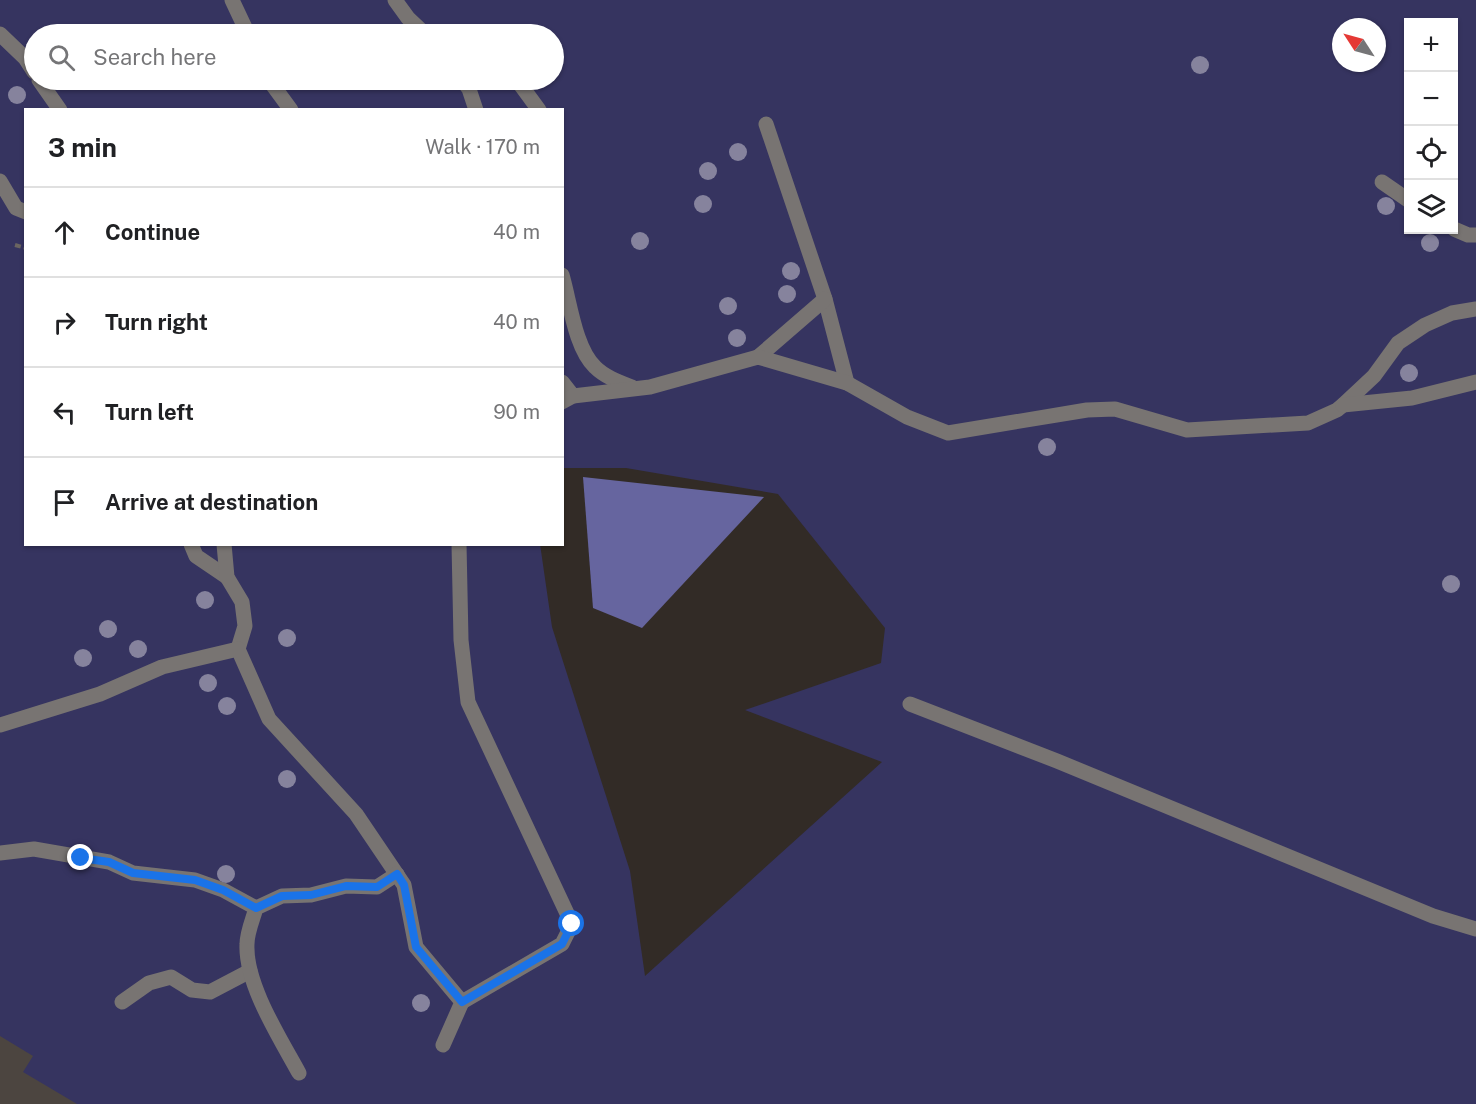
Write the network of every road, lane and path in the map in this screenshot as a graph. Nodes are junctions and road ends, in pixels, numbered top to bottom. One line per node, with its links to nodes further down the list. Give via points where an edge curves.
1 (232, 0): 3 (street)
2 (395, 0): 4 (street)
3 (243, 24)
4 (414, 24)
5 (0, 33): 6 (street)
6 (24, 57)
7 (46, 90): 11 (street)
8 (277, 90): 12 (street)
9 (469, 90): 13 (street)
10 (524, 90): 14 (street)
11 (59, 108)
12 (290, 108)
13 (475, 108)
14 (538, 108)
15 (766, 124): 25 (street)
16 (0, 180): 19 (street, via 16,208)
17 (1382, 182): 18 (street)
18 (1404, 197)
19 (24, 211)
20 (1458, 231): 21 (street)
21 (1476, 235)
22 (15, 245): 23 (path)
23 (24, 247)
24 (564, 282): 30 (street, via 582,350 595,368)
25 (825, 299): 27 (street); 28 (street)
26 (1476, 309): 32 (street, via 1452,313 1398,343 1374,376)
27 (758, 357): 28 (street); 30 (street)
28 (847, 382): 32 (street, via 908,417 948,433 1115,409 1187,430 1308,423)
29 (1476, 382): 32 (street, via 1412,398)
30 (636, 388): 31 (street)
31 (568, 399)
32 (1343, 405)
33 (192, 546): 36 (street, via 196,556)
34 (224, 546): 36 (street)
35 (459, 546): 46 (street, via 461,639 468,702 572,924 562,944)
36 (227, 577): 37 (street, via 242,602 246,626)
37 (238, 649): 39 (street, via 162,667 100,694); 41 (street, via 269,719 356,814)
38 (910, 704): 43 (street, via 1433,916)
39 (0, 725)
40 (0, 853): 42 (street, via 34,849 109,862 133,873 195,880)
41 (397, 874): 42 (street, via 377,887 346,886 311,895 282,896); 46 (street, via 404,885 416,947)
42 (256, 908): 44 (street, via 247,944)
43 (1476, 929)
44 (250, 972): 45 (street, via 210,992 192,990 171,977 150,983); 48 (street, via 267,1016)
45 (122, 1002)
46 (462, 1002): 47 (street)
47 (443, 1045)
48 (299, 1073)

